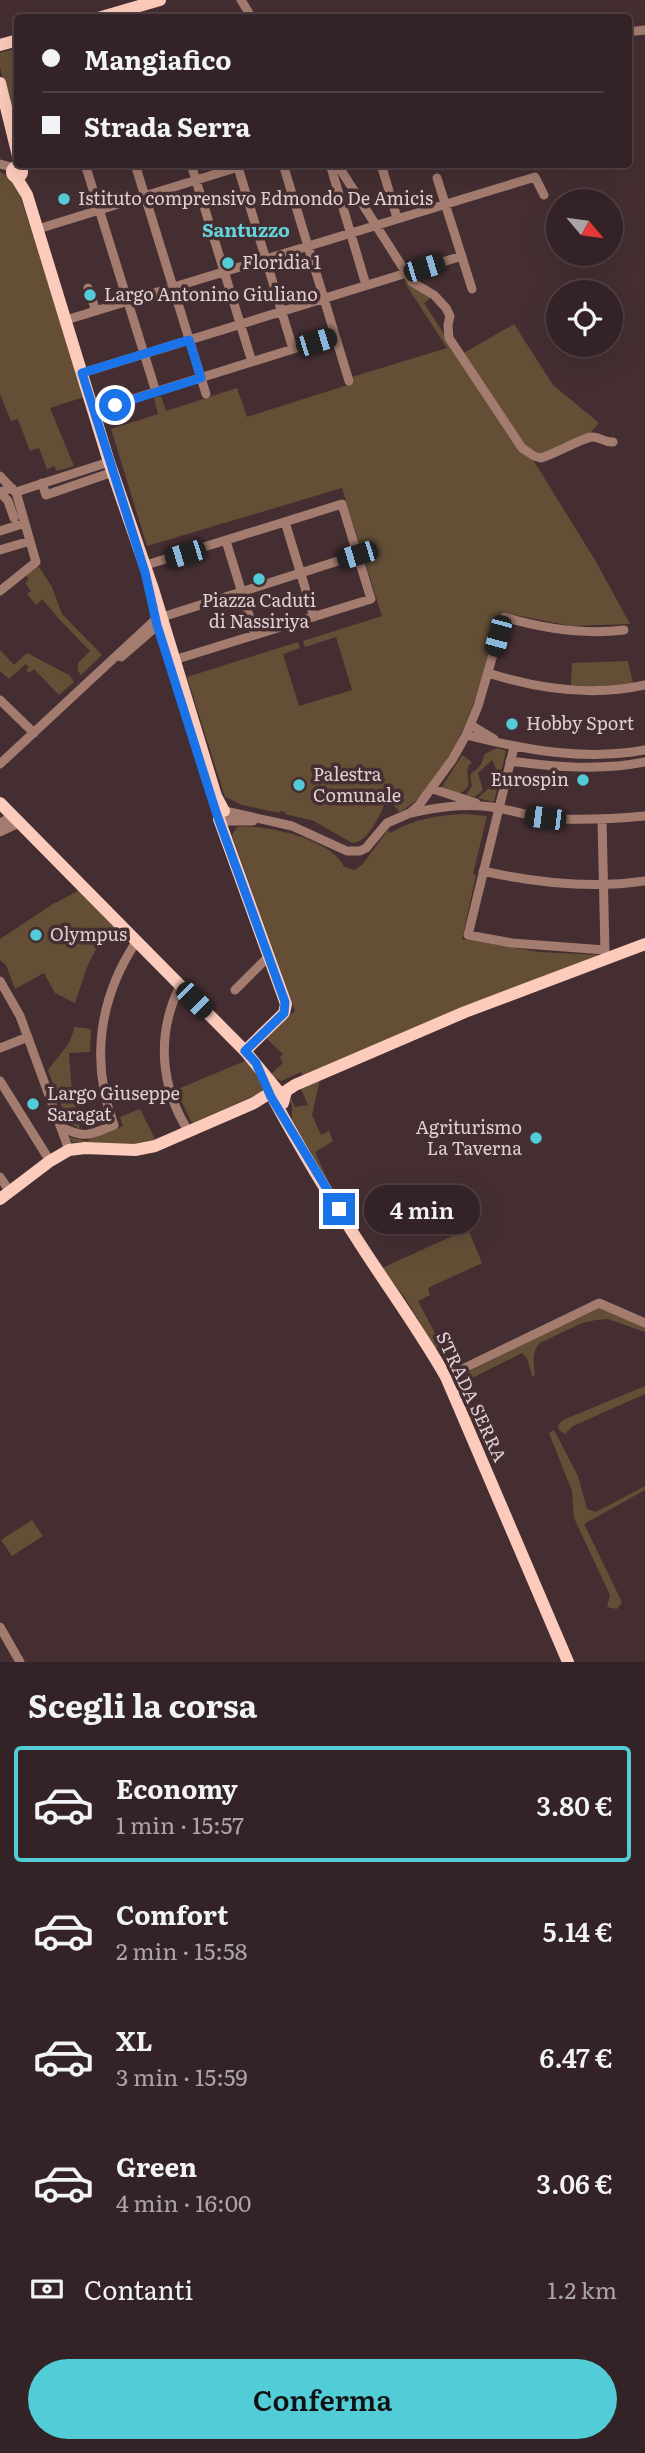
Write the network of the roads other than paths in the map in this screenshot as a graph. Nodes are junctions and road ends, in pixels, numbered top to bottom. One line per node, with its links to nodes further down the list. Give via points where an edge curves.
1 (160, 0): 2 (main road)
2 (112, 14)
3 (0, 83): 4 (main road)
4 (4, 102): 5 (street); 6 (main road)
5 (14, 127)
6 (14, 154)
7 (0, 166): 17 (street)
8 (86, 168): 23 (street)
9 (136, 168): 21 (street)
10 (192, 168): 19 (street)
11 (232, 168): 19 (street)
12 (242, 168): 30 (street)
13 (284, 168): 28 (street)
14 (331, 168): 27 (street)
15 (340, 168): 25 (street)
16 (382, 168): 24 (street)
17 (17, 169): 26 (main road)
18 (437, 178): 22 (street)
19 (196, 180): 21 (street); 31 (street)
20 (544, 195): 22 (street, via 535,177)
21 (145, 196): 23 (street); 35 (street)
22 (445, 205): 24 (street); 29 (street)
23 (100, 211): 26 (street); 38 (street)
24 (397, 218): 25 (street)
25 (376, 226): 27 (street); 32 (street)
26 (38, 229): 41 (main road)
27 (351, 233): 28 (street); 33 (street)
28 (308, 247): 30 (street); 37 (street)
29 (462, 257): 32 (street); 36 (street)
30 (266, 260): 31 (street); 40 (street)
31 (224, 272): 35 (street); 42 (street)
32 (406, 273): 33 (street); 54 (street, via 446,308 449,338 527,453 541,458 589,437)
33 (366, 285): 37 (street)
34 (88, 288): 39 (street)
35 (173, 288): 38 (street); 44 (street)
36 (472, 289)
37 (324, 298): 40 (street); 43 (street)
38 (128, 301): 39 (street); 46 (street)
39 (96, 311): 41 (street)
40 (282, 312): 42 (street); 45 (street)
41 (66, 320): 48 (main road)
42 (240, 324): 44 (street); 47 (street)
43 (335, 336): 45 (street); 50 (street)
44 (189, 340): 46 (street); 49 (street)
45 (293, 349): 47 (street)
46 (144, 354): 48 (street); 51 (street)
47 (252, 362): 49 (street)
48 (82, 373): 53 (main road)
49 (201, 378): 51 (street); 52 (street)
50 (349, 381)
51 (156, 392): 53 (street)
52 (206, 394)
53 (94, 411): 55 (main road)
54 (613, 442)
55 (106, 469): 57 (street); 65 (main road)
56 (0, 476): 57 (street)
57 (14, 490): 58 (street); 58 (street, via 0,492)
58 (19, 522): 60 (street); 62 (street)
59 (285, 522): 61 (street); 64 (street, via 342,504); 66 (street)
60 (0, 531)
61 (226, 541): 65 (street); 67 (street)
62 (26, 542): 63 (street); 68 (street, via 36,562)
63 (0, 550)
64 (356, 552): 66 (street); 69 (street, via 371,599)
65 (144, 569): 70 (main road)
66 (299, 570): 67 (street); 69 (street)
67 (241, 588): 70 (street); 72 (street)
68 (0, 591)
69 (314, 617): 72 (street)
70 (159, 621): 73 (main road); 75 (street); 75 (street, via 144,639); 95 (main road)
71 (624, 630): 74 (street, via 563,631 503,617)
72 (255, 635): 73 (street)
73 (174, 660): 95 (main road)
74 (488, 673): 76 (street, via 562,690); 78 (street)
75 (92, 679): 79 (street)
76 (645, 685)
77 (0, 700): 79 (street)
78 (471, 725): 80 (street); 81 (street)
79 (34, 733): 87 (street)
80 (466, 735): 81 (street); 89 (street)
81 (501, 744): 82 (street)
82 (514, 747): 84 (street); 85 (street)
83 (641, 751): 84 (street); 86 (street)
84 (579, 755): 88 (street)
85 (510, 761): 88 (street); 92 (street)
86 (642, 762): 88 (street)
87 (0, 765)
88 (578, 767)
89 (433, 789): 91 (street); 93 (street)
90 (0, 803): 96 (main road, STRADA SERRA)
91 (484, 806): 92 (street); 93 (street)
92 (498, 808): 97 (street, via 545,818); 100 (street)
93 (410, 813): 95 (street, via 387,823 366,848 352,852 299,829)
94 (645, 816): 97 (street)
95 (226, 817): 106 (main road, via 236,867)
96 (16, 820): 98 (street); 99 (street); 103 (main road, STRADA SERRA)
97 (603, 820): 102 (street)
98 (0, 822)
99 (0, 832)
100 (483, 871): 102 (street, via 543,882); 105 (street, via 468,935)
101 (645, 881): 102 (street)
102 (604, 884): 105 (street)
103 (136, 942): 108 (main road, STRADA SERRA); 115 (street, via 112,987 100,1037 103,1088 114,1125 80,1136)
104 (645, 945): 105 (main road)
105 (606, 954): 114 (main road)
106 (269, 956): 109 (street); 112 (main road, via 286,1010)
107 (0, 981): 110 (street)
108 (180, 986): 112 (main road, STRADA SERRA); 116 (street, via 169,1015 164,1053 170,1092)
109 (235, 990)
110 (28, 1037): 111 (street); 115 (street)
111 (0, 1048)
112 (245, 1051): 114 (main road, STRADA SERRA)
113 (0, 1081): 118 (street)
114 (275, 1094): 116 (main road); 122 (main road, STRADA SERRA, via 290,1128)
115 (61, 1127): 117 (street)
116 (189, 1132): 117 (main road, via 135,1150)
117 (69, 1150): 118 (main road)
118 (50, 1161): 120 (main road)
119 (0, 1177): 120 (street)
120 (5, 1196)
121 (645, 1323): 122 (street, via 599,1303)
122 (446, 1377): 125 (main road, STRADA SERRA)
123 (0, 1627): 124 (street)
124 (20, 1662)
125 (568, 1662)

